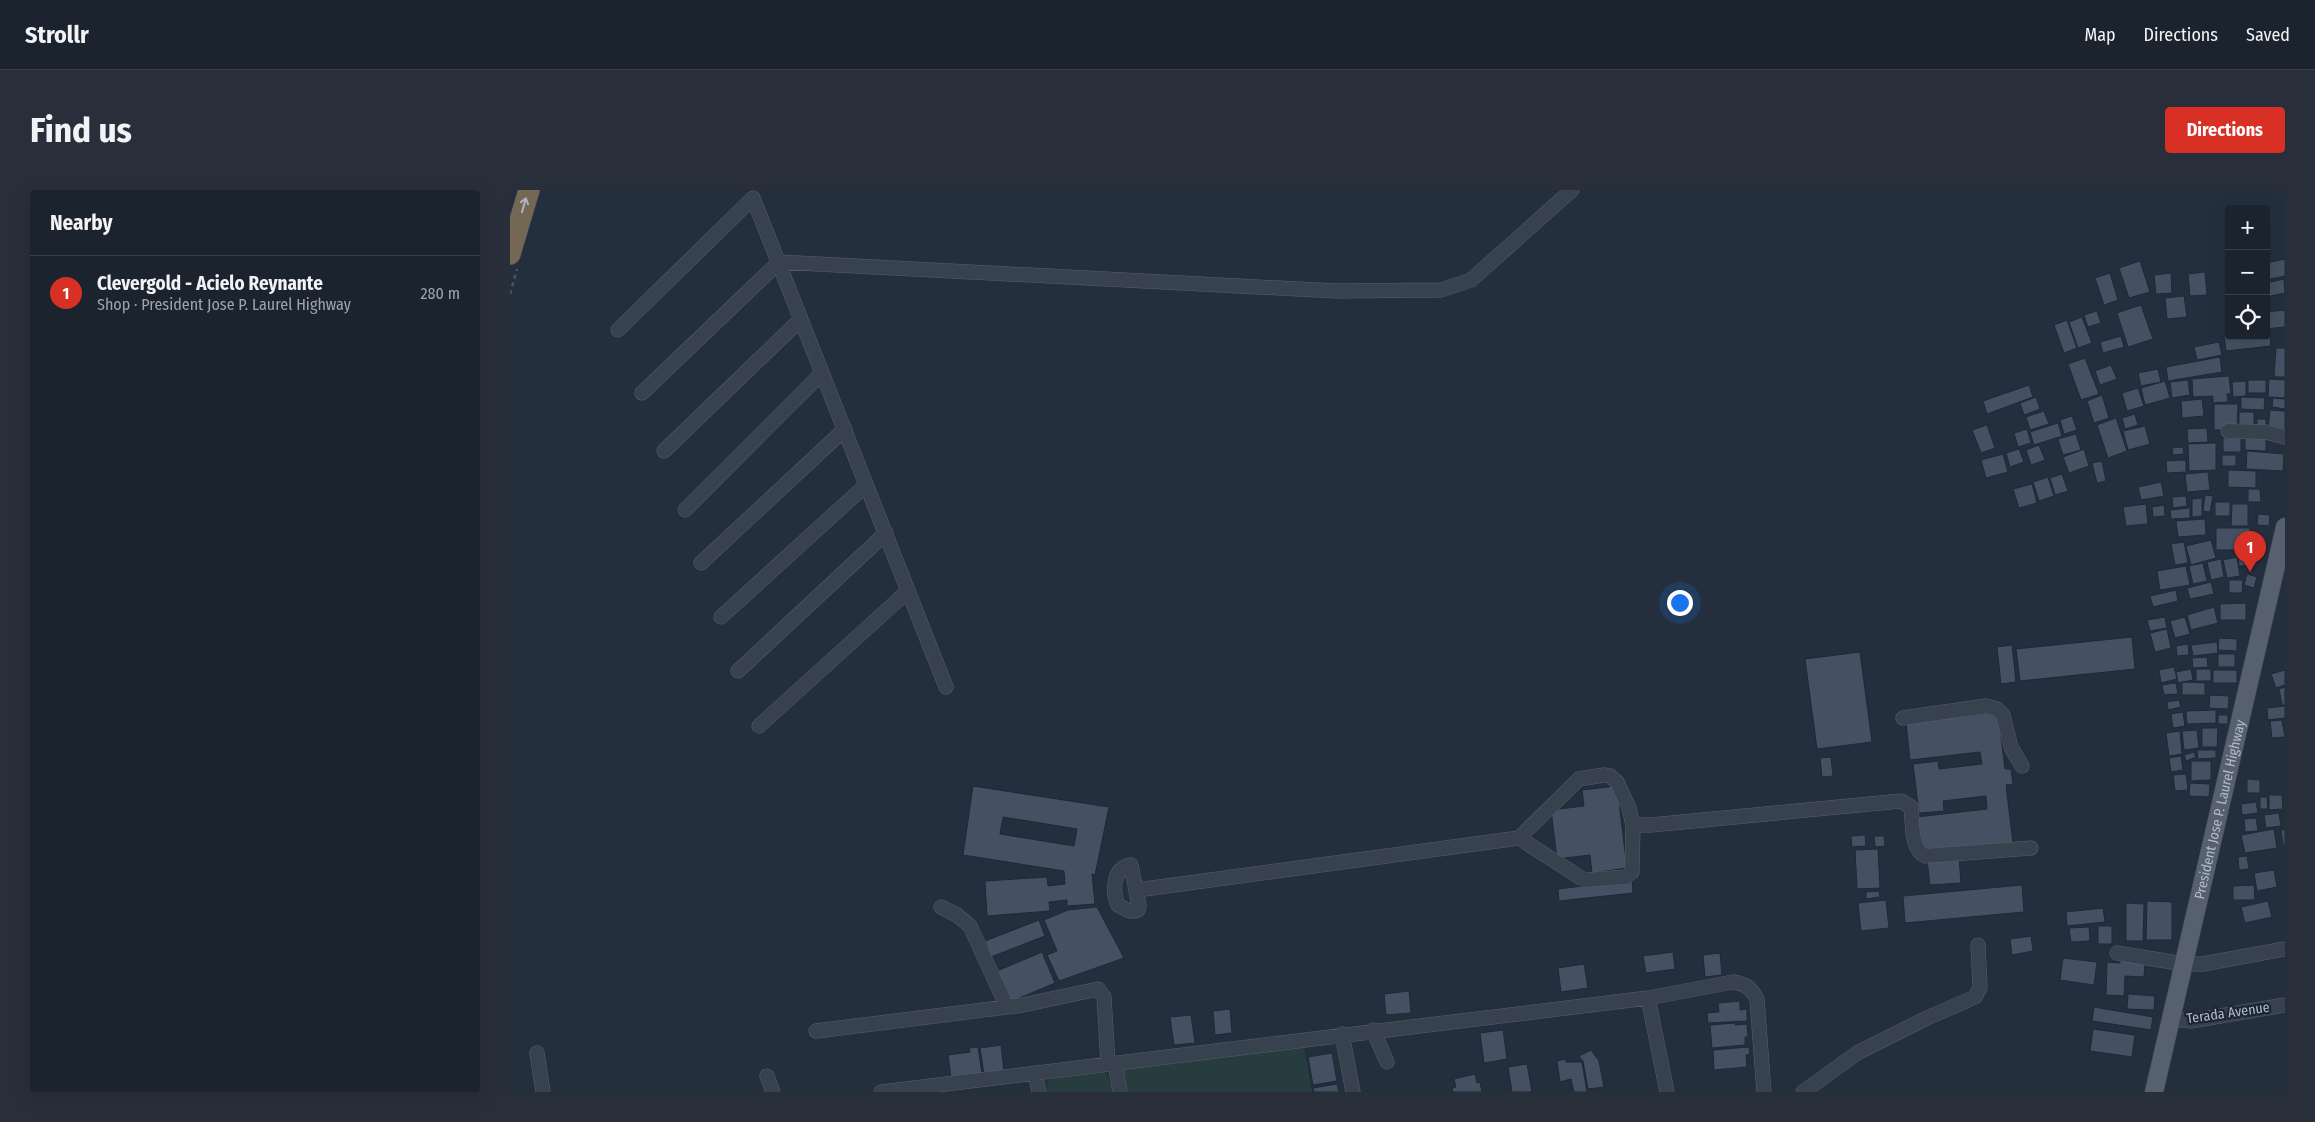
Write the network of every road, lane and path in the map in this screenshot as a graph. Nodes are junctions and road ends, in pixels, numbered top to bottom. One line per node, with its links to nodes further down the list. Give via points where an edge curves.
1 (529, 190): 3 (highway, one-way to 1)
2 (1572, 190): 4 (street, via 1471,280 1441,290 1336,291)
3 (510, 254)
4 (778, 262): 5 (street); 6 (street, via 753,198); 8 (street)
5 (801, 319): 7 (street); 12 (street)
6 (618, 330)
7 (822, 373): 9 (street); 14 (street)
8 (642, 393)
9 (844, 429): 13 (street); 17 (street)
10 (2228, 431): 11 (street, via 2266,432)
11 (2285, 437)
12 (664, 451)
13 (866, 485): 16 (street); 19 (street)
14 (685, 510)
15 (2285, 527): 34 (main road, President Jose P. Laurel Highway)
16 (886, 534): 18 (street); 20 (street)
17 (700, 563)
18 (908, 591): 21 (street); 23 (street)
19 (721, 617)
20 (738, 672)
21 (946, 687)
22 (1903, 718): 24 (street, via 1986,706 1998,709 2003,715 2011,747)
23 (758, 726)
24 (2022, 766)
25 (1633, 825): 26 (street, via 1617,782 1604,775 1579,779); 26 (street, via 1632,872 1625,877 1581,878); 27 (street, via 1901,801 1911,808 1916,846 1918,852 1925,856)
26 (1519, 838): 28 (street)
27 (2031, 848)
28 (1137, 890)
29 (941, 907): 37 (street, via 970,926)
30 (2285, 939): 34 (street)
31 (1978, 945): 56 (street, via 1980,988 1975,997 1857,1053)
32 (2285, 949): 34 (street, via 2212,963)
33 (2117, 953): 34 (street)
34 (2185, 960): 38 (main road, President Jose P. Laurel Highway)
35 (1648, 998): 39 (street); 54 (street); 55 (street, via 1733,982 1752,990 1757,999)
36 (2285, 1005): 38 (street, Terada Avenue, via 2191,1021)
37 (1007, 1007): 40 (street); 44 (street, via 1098,989 1104,997)
38 (2171, 1019): 57 (main road, President Jose P. Laurel Highway)
39 (1373, 1030): 41 (street); 43 (street)
40 (816, 1031)
41 (1342, 1034): 44 (street); 53 (street)
42 (537, 1053): 48 (street)
43 (1387, 1062)
44 (1111, 1063): 45 (street); 52 (street)
45 (1035, 1073): 47 (street); 51 (street)
46 (767, 1076): 49 (street)
47 (960, 1087): 50 (street)
48 (543, 1092)
49 (773, 1092)
50 (881, 1092)
51 (1039, 1092)
52 (1120, 1092)
53 (1353, 1092)
54 (1667, 1092)
55 (1764, 1092)
56 (1803, 1092)
57 (2154, 1092)

